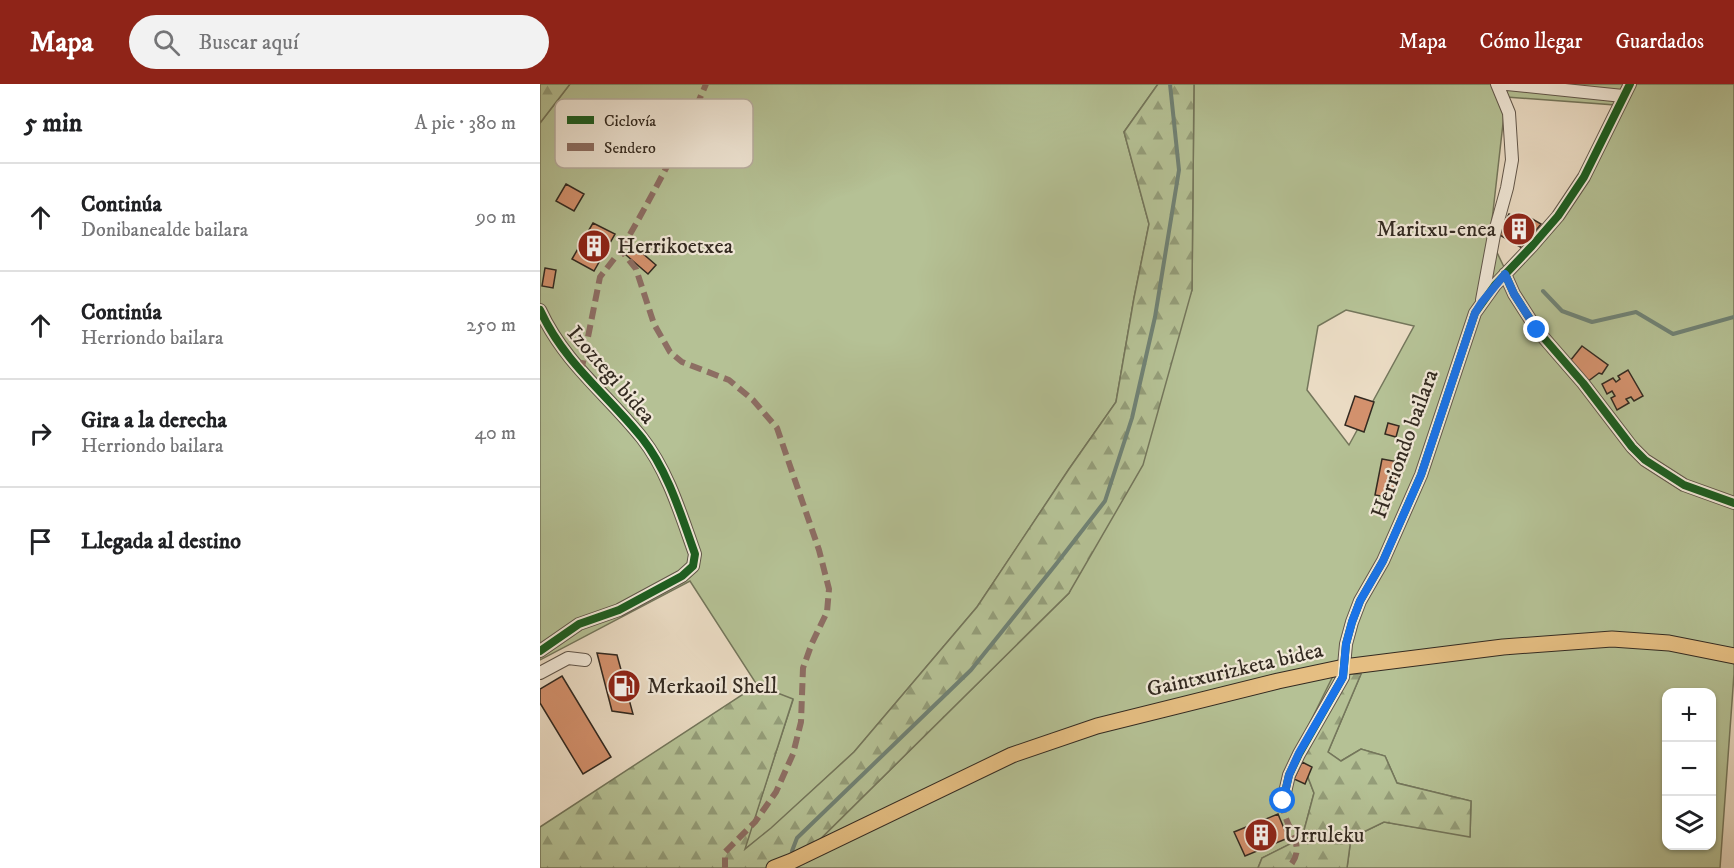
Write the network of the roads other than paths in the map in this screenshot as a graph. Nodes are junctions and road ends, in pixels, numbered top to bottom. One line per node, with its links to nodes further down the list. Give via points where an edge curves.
1 (1497, 84): 6 (street, via 1509,113 1512,160)
2 (1507, 84): 4 (street)
3 (1630, 84): 4 (street, Herriondo bailara)
4 (1623, 96): 5 (street, Herriondo bailara, via 1584,177 1545,232)
5 (1505, 274): 6 (street, Herriondo bailara); 8 (street, via 1537,330 1645,460 1684,485)
6 (1482, 302): 12 (street, Herriondo bailara, via 1421,475 1352,622)
7 (540, 310): 9 (street, Izoztegi bidea, via 564,352 643,440 669,484 695,554 693,566 682,576 620,610 579,624)
8 (1734, 503)
9 (540, 651)
10 (1734, 656): 12 (main road, Gaintxurizketa bidea, via 1669,643 1612,639 1503,647)
11 (585, 660): 13 (street, via 568,658)
12 (1344, 667): 14 (street, Herriondo bailara, via 1340,682 1299,753); 15 (main road, Gaintxurizketa bidea, via 1097,726 1012,755)
13 (540, 673)
14 (1283, 801)
15 (774, 868)

